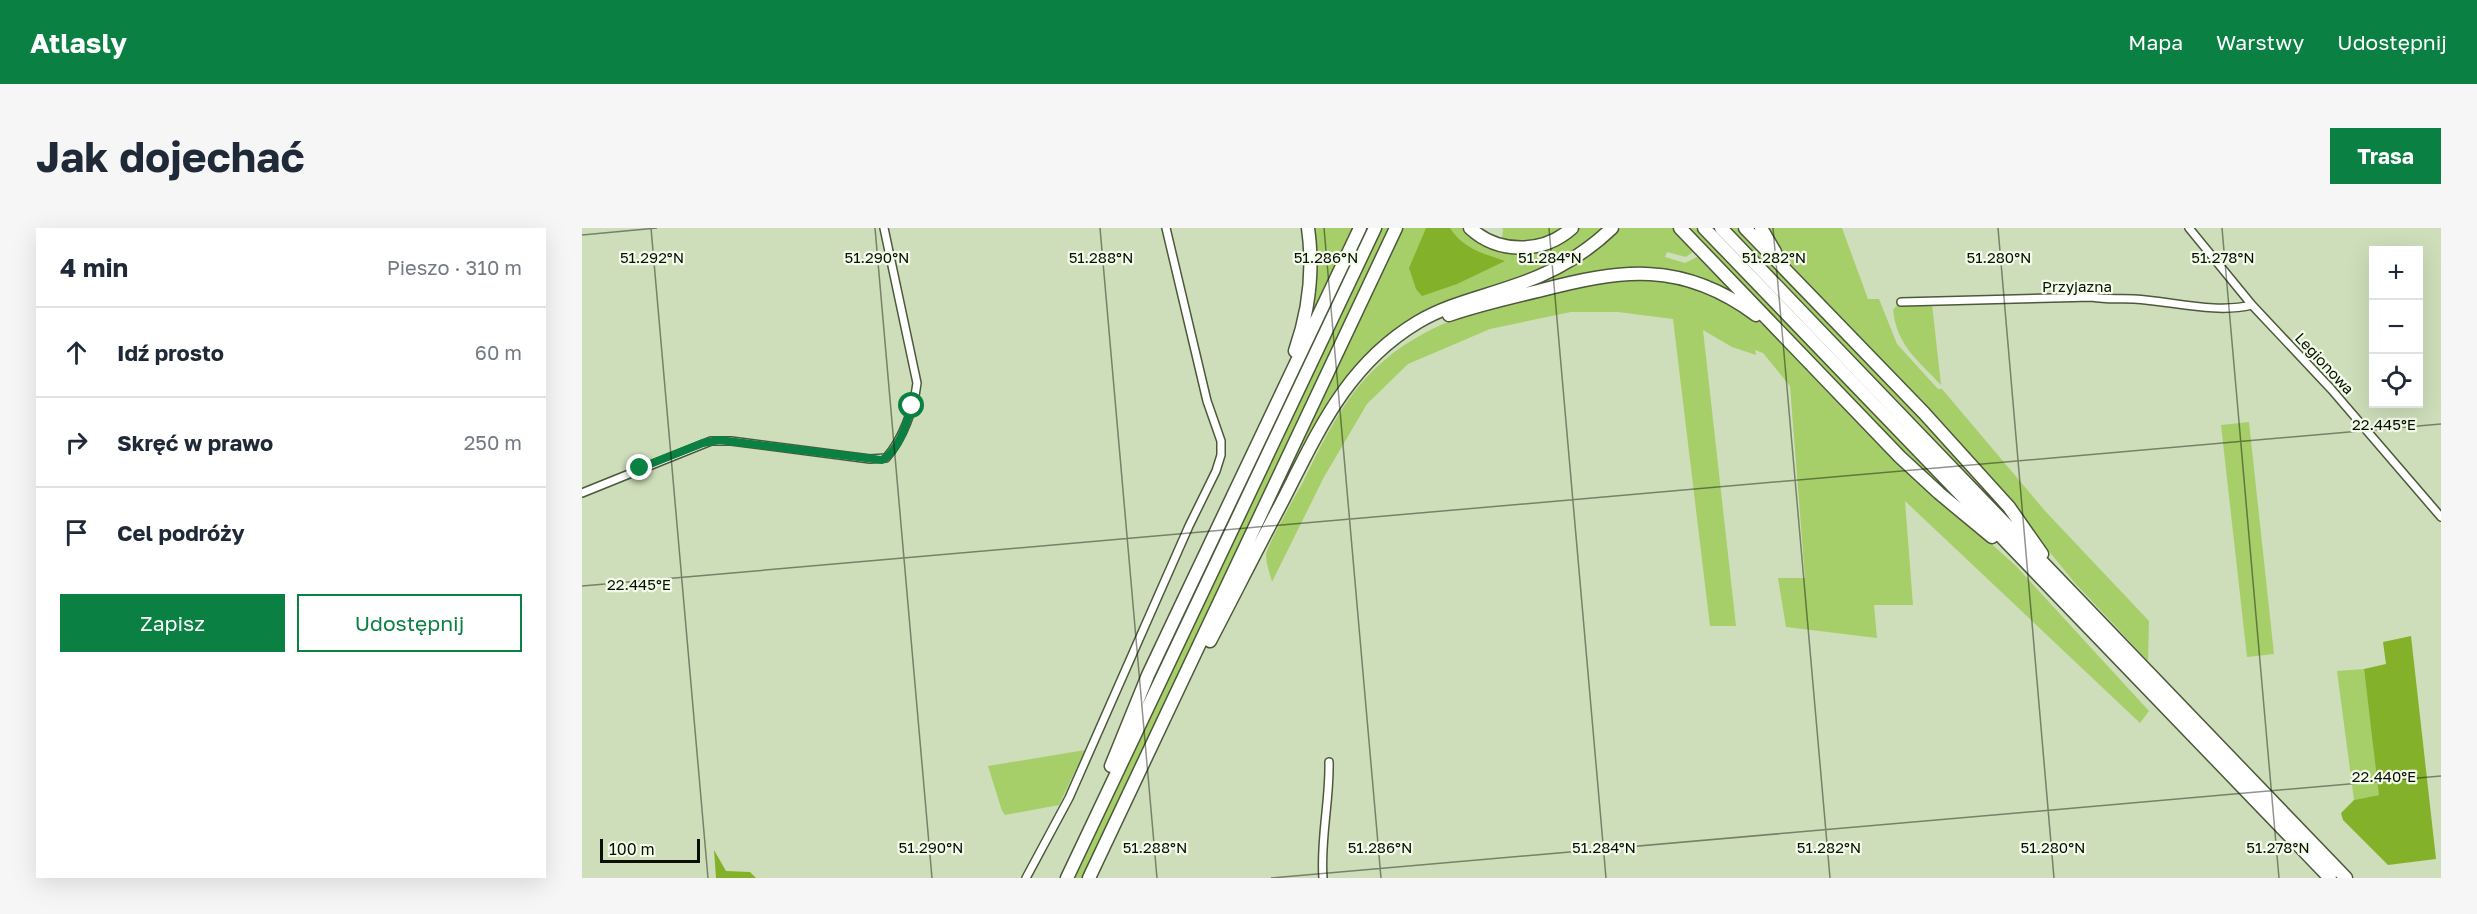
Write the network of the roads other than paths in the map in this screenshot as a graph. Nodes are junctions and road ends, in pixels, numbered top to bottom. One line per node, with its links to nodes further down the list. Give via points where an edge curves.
1 (884, 228): 22 (street, via 917,383 908,418 886,458 711,441)
2 (1166, 228): 29 (street, via 1207,401 1221,441 1220,461 1069,798)
3 (1308, 228): 21 (highway, via 1311,267 1306,313)
4 (1360, 228): 21 (highway)
5 (1375, 228): 28 (highway)
6 (1396, 228): 26 (highway)
7 (1470, 228): 8 (highway, via 1497,244 1524,248 1548,243)
8 (1572, 228)
9 (1612, 228): 20 (highway, via 1585,250 1544,274 1426,318)
10 (1680, 228): 19 (highway)
11 (1704, 228): 24 (highway)
12 (1721, 228): 25 (highway)
13 (1745, 228): 16 (highway)
14 (1761, 228): 16 (highway)
15 (2189, 228): 18 (street, Legionowa)
16 (1804, 288): 25 (highway, via 1991,487)
17 (1901, 302): 18 (street, Przyjazna, via 2092,297 2221,308)
18 (2252, 305): 23 (street, Legionowa, via 2331,389)
19 (1792, 344): 20 (highway, via 1747,308 1709,287 1661,274 1625,273 1588,278 1451,315 1408,335); 24 (highway, via 1915,471)
20 (1370, 360): 26 (highway, via 1332,406 1184,690)
21 (1281, 393): 28 (highway, via 1148,675)
22 (582, 493)
23 (2441, 517)
24 (2035, 572): 33 (highway)
25 (2063, 584): 34 (highway)
26 (1167, 714): 31 (highway)
27 (1329, 762): 32 (street)
28 (1085, 838): 30 (highway)
29 (1026, 878)
30 (1067, 878)
31 (1089, 878)
32 (1323, 878)
33 (2330, 878)
34 (2346, 878)

